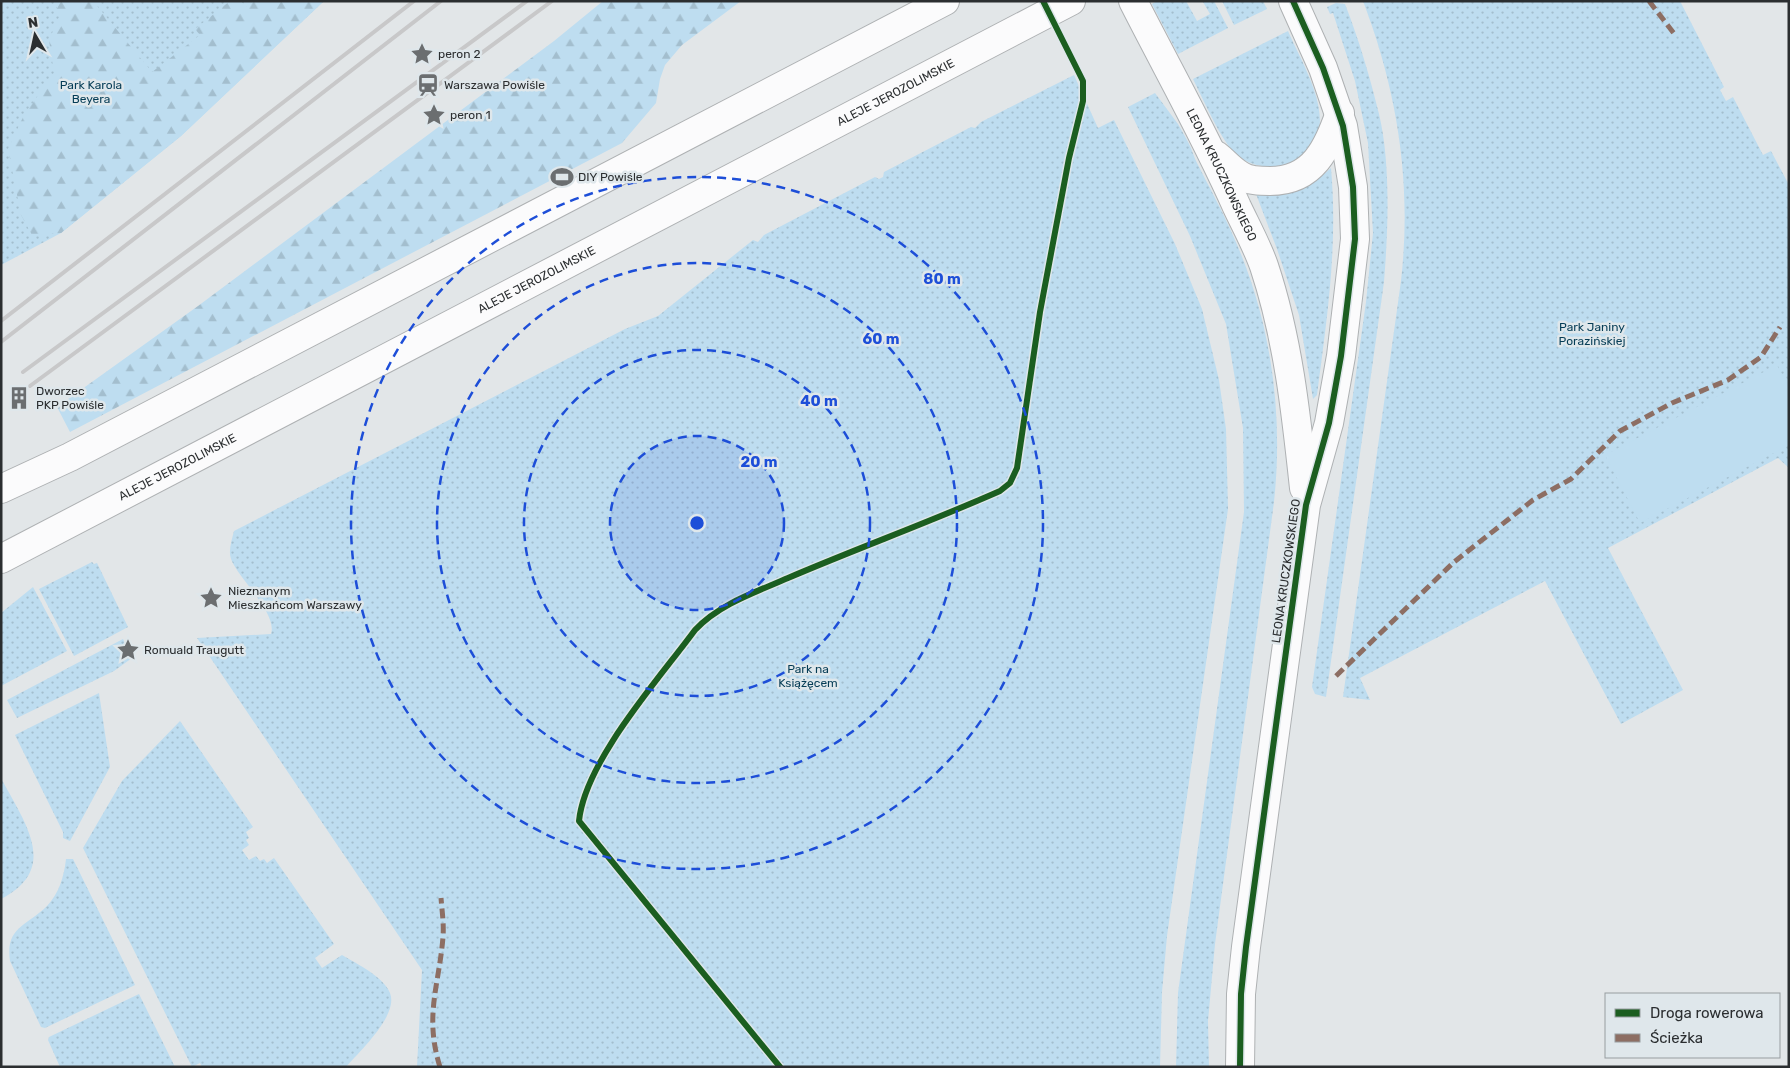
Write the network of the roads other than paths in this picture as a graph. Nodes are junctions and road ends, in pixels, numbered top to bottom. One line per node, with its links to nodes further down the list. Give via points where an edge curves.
1 (945, 1): 7 (main road, via 70,457)
2 (1071, 1): 9 (main road, ALEJE JEROZOLIMSKIE)
3 (1133, 1): 6 (main road, LEONA KRUCZKOWSKIEGO)
4 (1293, 1): 5 (main road, LEONA KRUCZKOWSKIEGO)
5 (1340, 113): 6 (main road, via 1328,147 1305,172 1291,178 1259,181 1241,176); 8 (main road, LEONA KRUCZKOWSKIEGO, via 1353,188 1354,247 1329,423)
6 (1212, 151): 8 (main road, LEONA KRUCZKOWSKIEGO, via 1263,263 1277,307 1293,389)
7 (1, 489)
8 (1306, 505): 10 (main road, LEONA KRUCZKOWSKIEGO, via 1246,947 1241,994)
9 (1, 559)
10 (1240, 1067)

